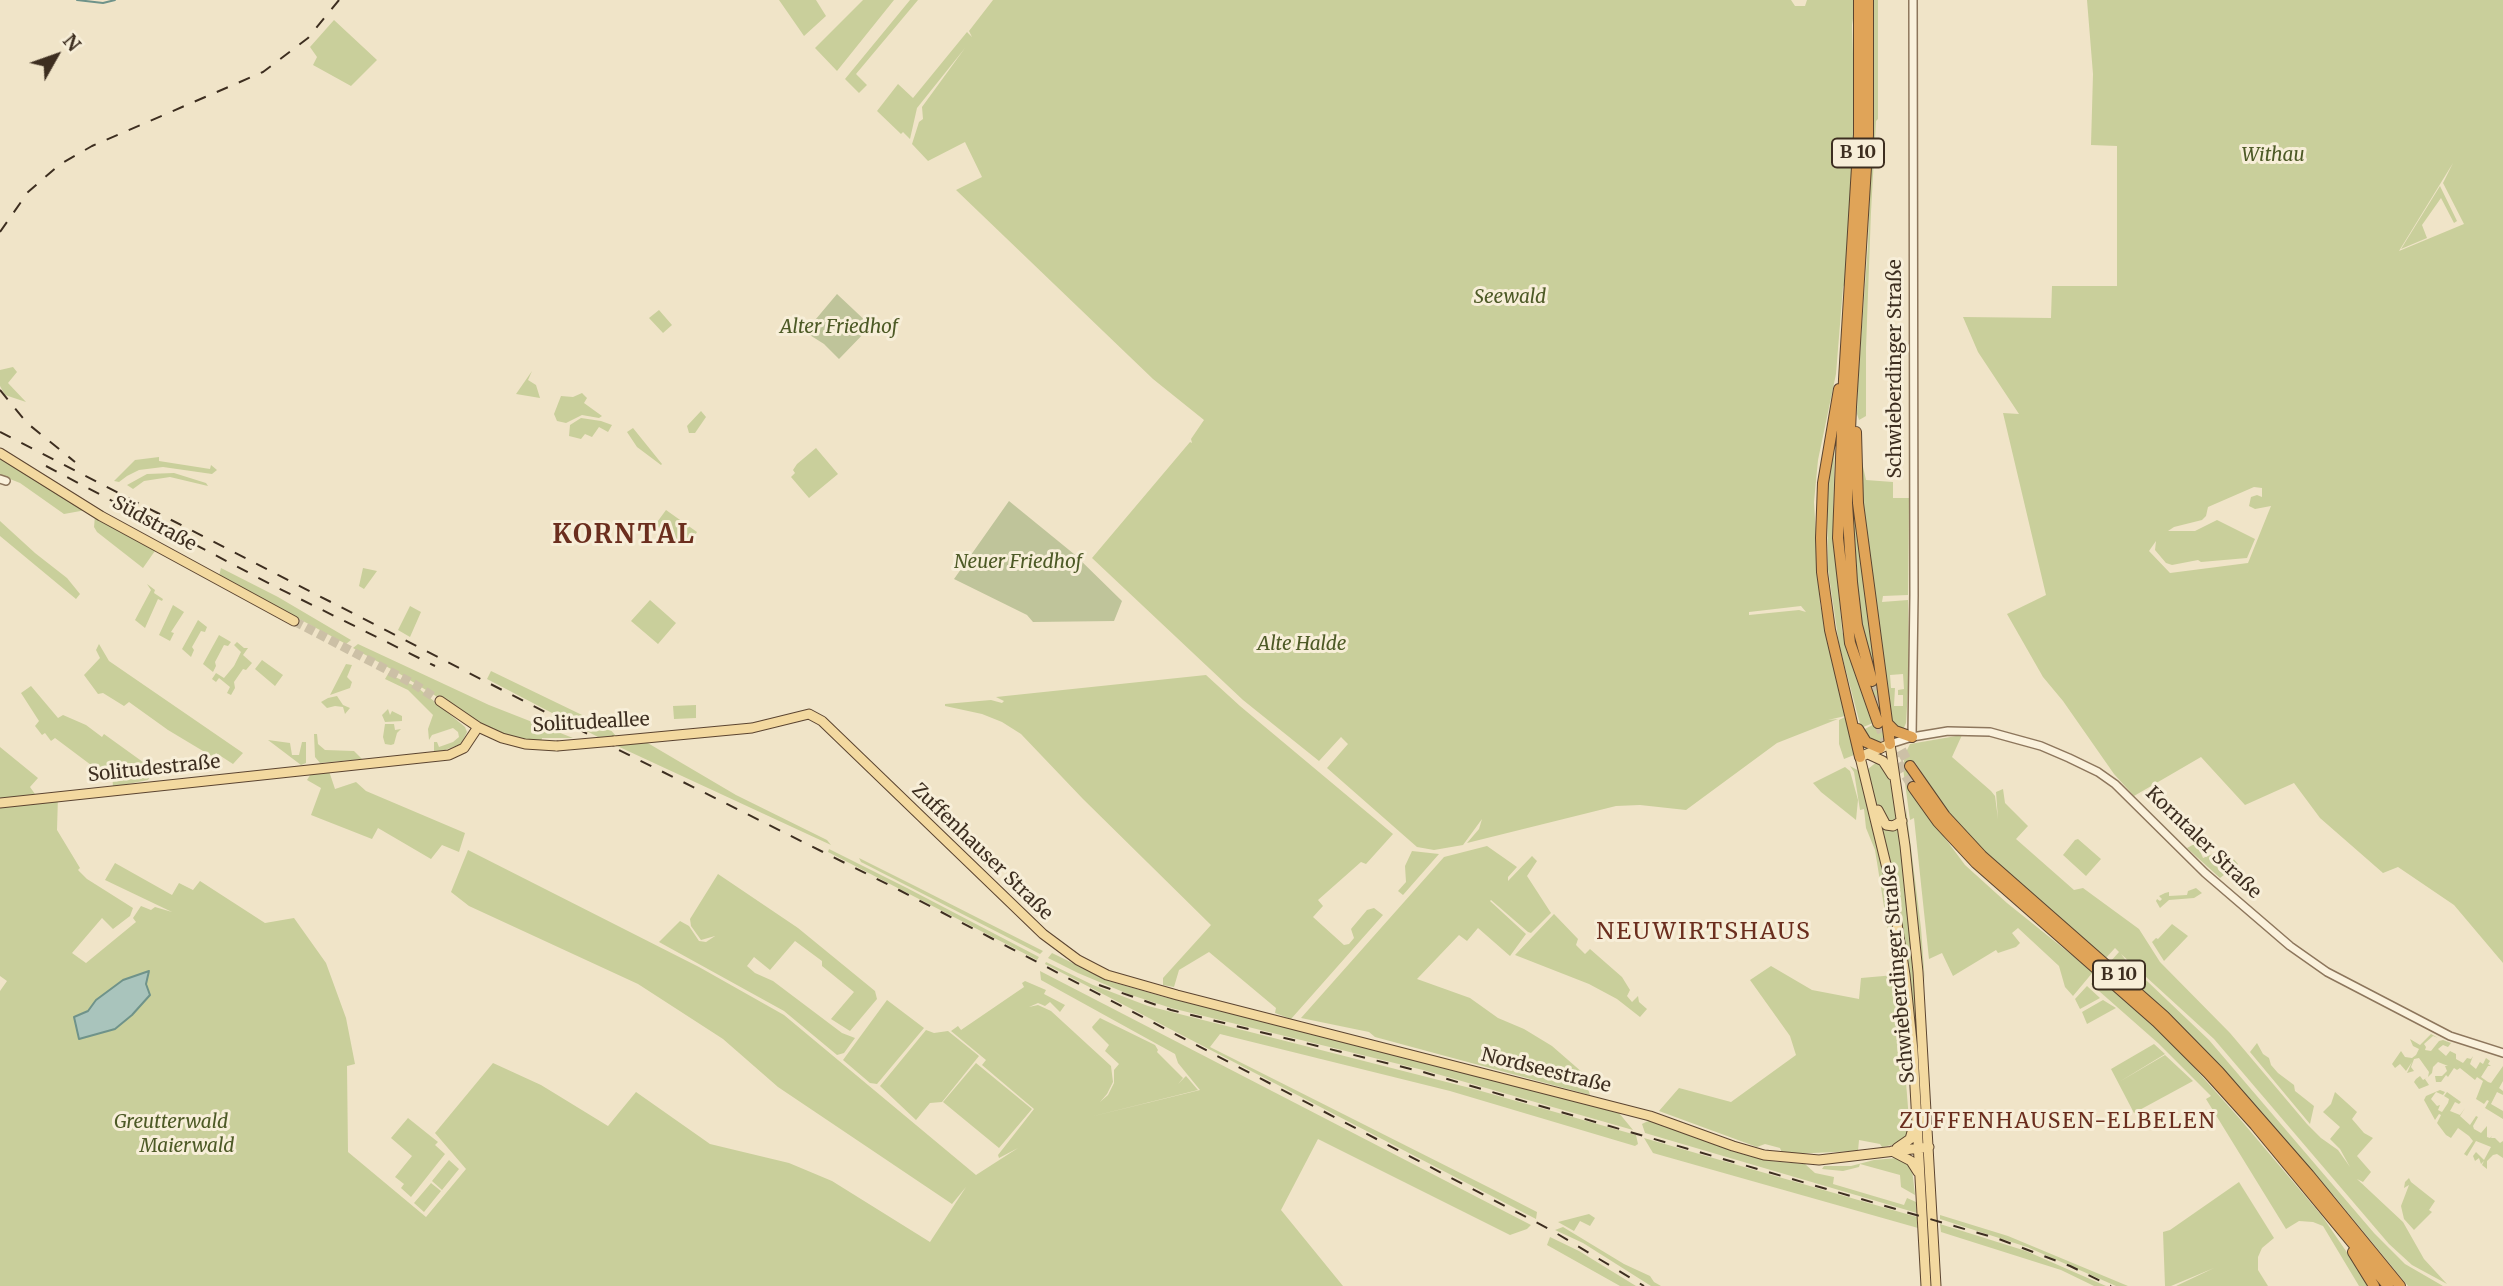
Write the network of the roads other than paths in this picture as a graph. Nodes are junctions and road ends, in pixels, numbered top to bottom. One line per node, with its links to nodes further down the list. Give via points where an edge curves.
1 (1859, 0): 5 (highway, B 10, via 1859,134)
2 (1868, 0): 4 (highway, B 10, via 1868,135)
3 (1913, 0): 14 (street, Schwieberdinger Straße)
4 (1854, 364): 8 (highway, B 10, via 1848,530 1857,625); 12 (highway, B 10, via 1858,503)
5 (1844, 379): 10 (highway, B 10, via 1837,394 1827,454 1821,538 1826,607); 12 (highway, B 10, via 1838,492 1841,579 1850,643)
6 (1, 455): 7 (main road, Südstraße, via 101,516)
7 (294, 621)
8 (1872, 681)
9 (440, 701): 13 (main road)
10 (1850, 713): 15 (highway, B 10, via 1864,739); 16 (highway, B 10)
11 (802, 715): 13 (main road, Solitudeallee, bridge, via 752,728 557,746 519,743); 23 (main road, Zuffenhauser Straße, via 821,721 1065,952 1107,975)
12 (1883, 723): 14 (highway); 15 (highway, B 10)
13 (478, 727): 21 (main road, Solitudestraße, via 456,754)
14 (1912, 737): 15 (street, Korntaler Straße); 24 (street, Korntaler Straße, via 1990,732 2041,746 2098,772 2127,794 2205,873 2319,967 2430,1026)
15 (1885, 746): 16 (main road, Korntaler Straße); 18 (main road, Schwieberdinger Straße)
16 (1864, 755): 18 (main road, via 1883,761); 20 (main road, Schwieberdinger Straße)
17 (1910, 766): 34 (highway, B 10, via 1945,816 1982,856 2164,1016 2219,1072)
18 (1896, 782): 22 (main road, Schwieberdinger Straße)
19 (1913, 787): 29 (highway, B 10, via 1976,863 2157,1022 2208,1073)
20 (1870, 793): 22 (main road, via 1886,825); 25 (main road, Schwieberdinger Straße, via 1905,975)
21 (0, 803)
22 (1902, 821): 26 (main road, Schwieberdinger Straße, via 1919,972)
23 (1156, 989): 27 (main road, Nordseestraße, via 1650,1116 1764,1155 1812,1160)
24 (2503, 1053)
25 (1917, 1121): 26 (main road, Schwieberdinger Straße); 27 (main road, via 1910,1139)
26 (1924, 1147): 27 (main road, Nordseestraße); 28 (main road, Schwieberdinger Straße); 31 (main road, Schwieberdinger Straße)
27 (1892, 1151): 28 (main road, via 1911,1161)
28 (1920, 1177): 30 (main road, Schwieberdinger Straße)
29 (2329, 1213): 32 (highway); 33 (highway, B 10)
30 (1926, 1286)
31 (1936, 1286)
32 (2374, 1286)
33 (2388, 1286)
34 (2400, 1286)

